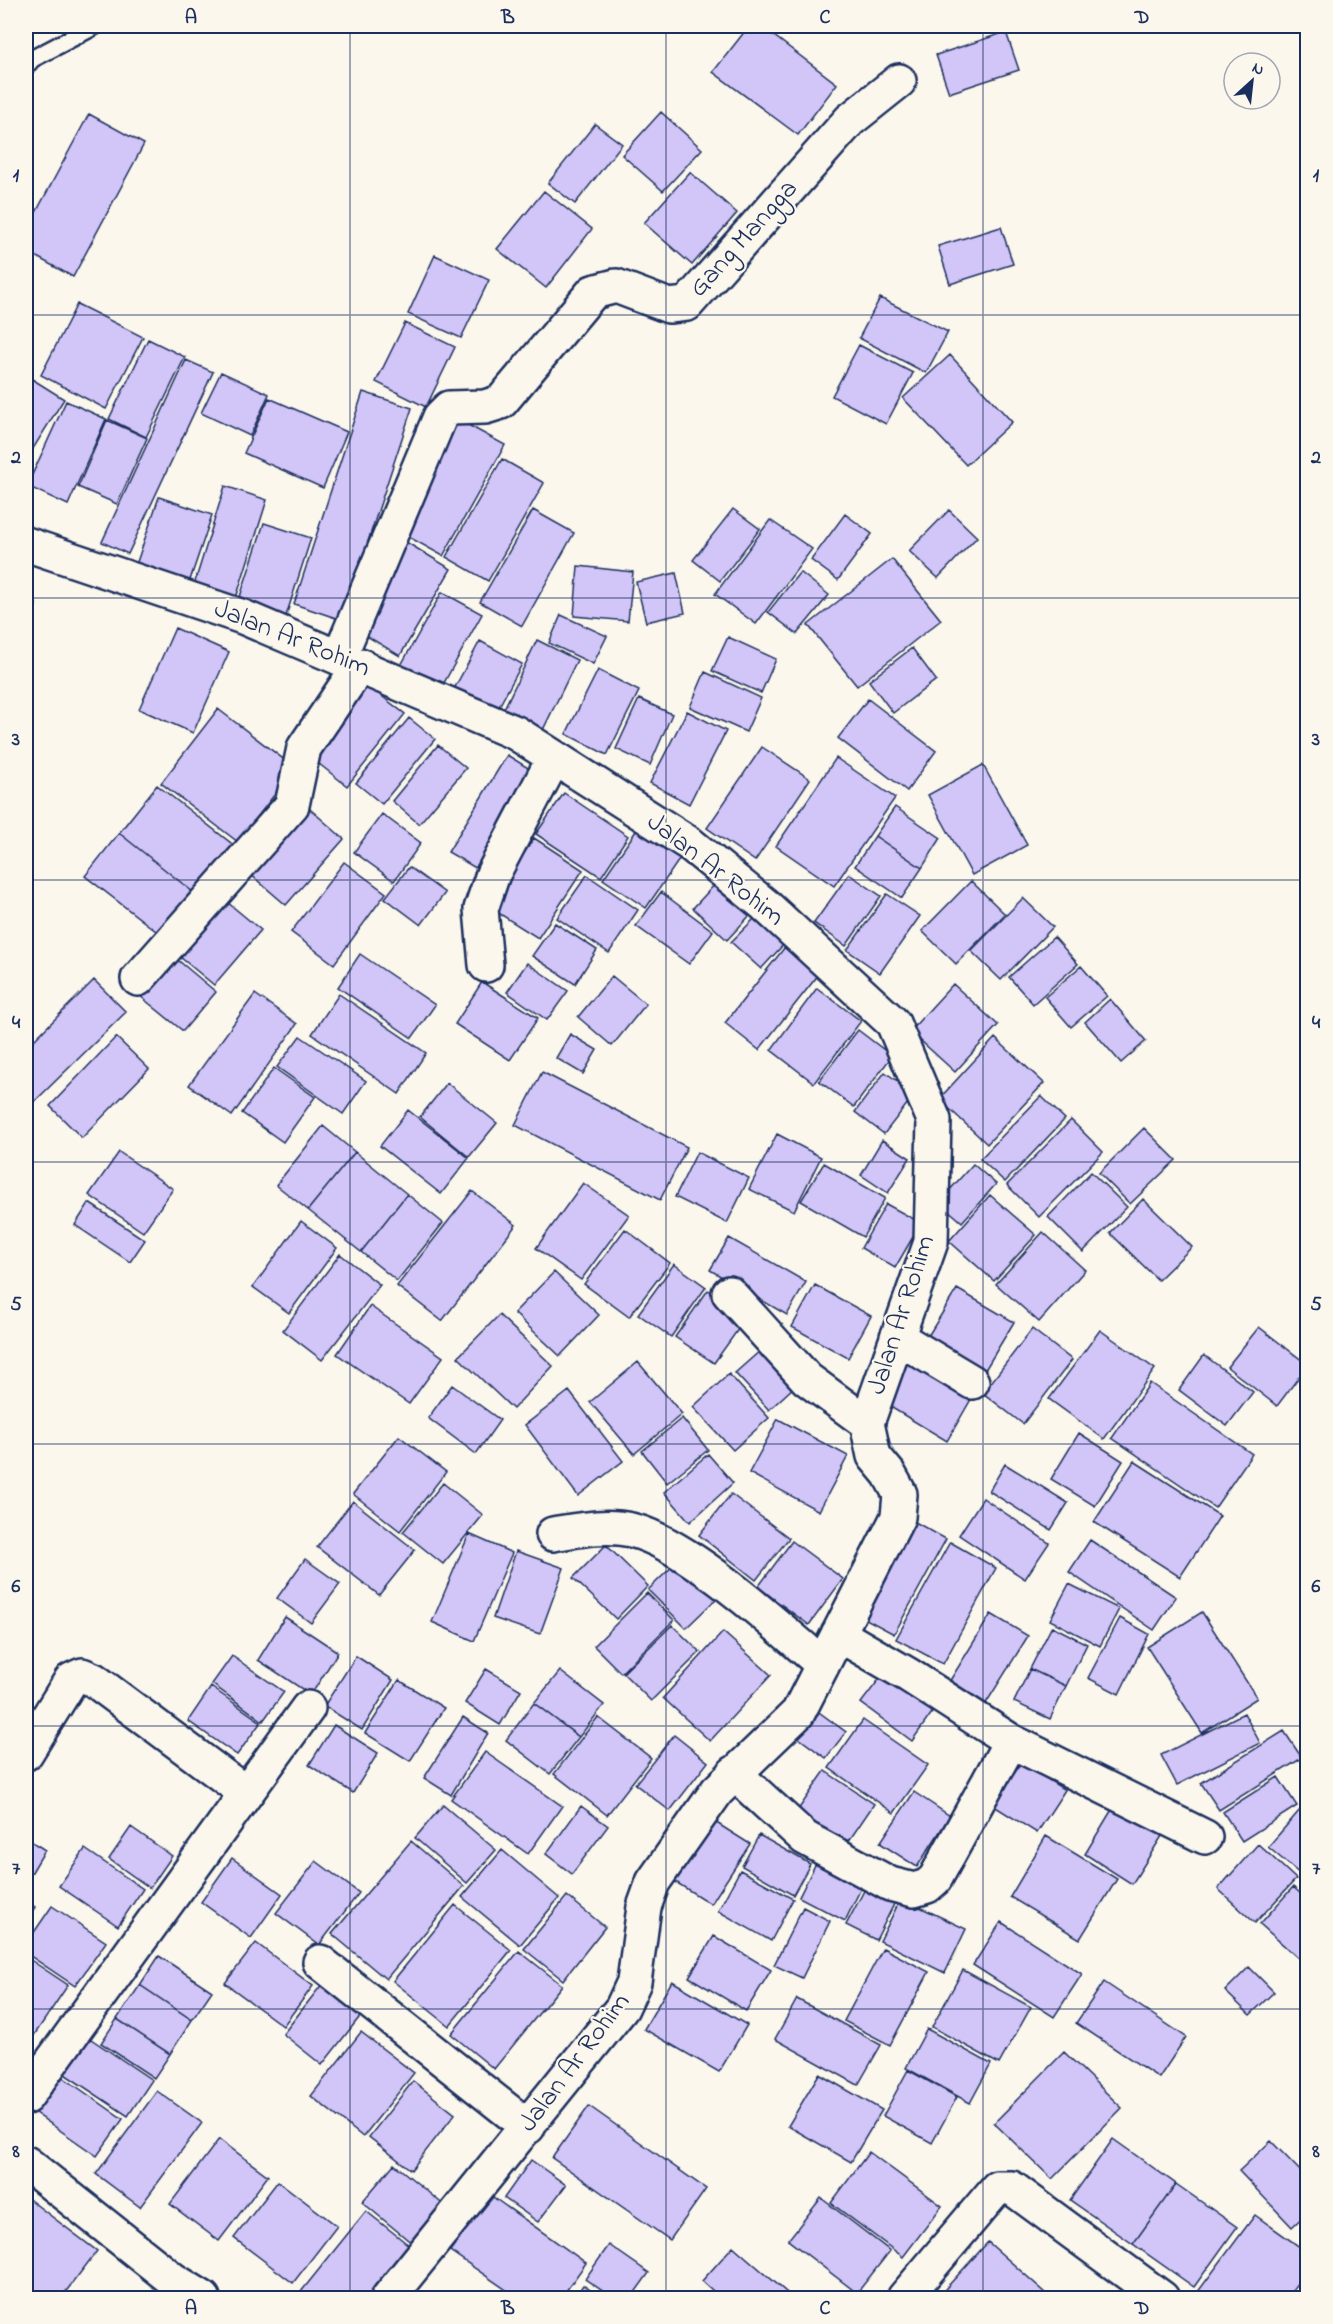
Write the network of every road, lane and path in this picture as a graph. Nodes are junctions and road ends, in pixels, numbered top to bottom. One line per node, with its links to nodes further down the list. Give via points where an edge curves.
1 (95, 26): 2 (lane, via 32,59)
2 (26, 66)
3 (899, 81): 5 (street, Gang Mangga, via 850,120 687,304 669,306 616,286 593,292 501,402 485,407 449,408 440,417)
4 (26, 544): 5 (street, Jalan Ar Rohim, via 243,617)
5 (349, 662): 6 (street, Jalan Ar Rohim, via 516,733); 8 (street, Gang Mangga, via 304,748 292,805)
6 (554, 758): 7 (street, via 493,874 481,909); 10 (street, Jalan Ar Rohim, via 690,844 765,905 893,1023 934,1120 931,1242)
7 (486, 965)
8 (138, 980)
9 (729, 1293): 12 (street, via 807,1379)
10 (897, 1337): 11 (street); 12 (street, Jalan Ar Rohim)
11 (972, 1382)
12 (867, 1423): 14 (street, Jalan Ar Rohim, via 874,1456 900,1494 898,1517)
13 (553, 1534): 15 (street, via 600,1528 631,1530 658,1541 696,1563)
14 (838, 1634): 15 (street, Jalan Ar Rohim); 17 (street)
15 (822, 1664): 19 (street, Jalan Ar Rohim, via 798,1713)
16 (308, 1708): 20 (street)
17 (1011, 1741): 19 (street, via 935,1879 914,1890 890,1884 805,1838); 21 (street)
18 (26, 1753): 20 (street, via 71,1680 82,1676 94,1680)
19 (734, 1773): 24 (street, Jalan Ar Rohim, via 653,1882 644,1907 634,1982 622,2008)
20 (246, 1793): 23 (street)
21 (1205, 1837)
22 (320, 1962): 24 (street)
23 (26, 2097)
24 (528, 2127): 28 (street, Jalan Ar Rohim)
25 (26, 2163): 26 (street)
26 (165, 2289): 27 (street)
27 (203, 2298)
28 (388, 2298)
29 (904, 2298): 30 (street, via 997,2188 1012,2188)
30 (1162, 2298)

